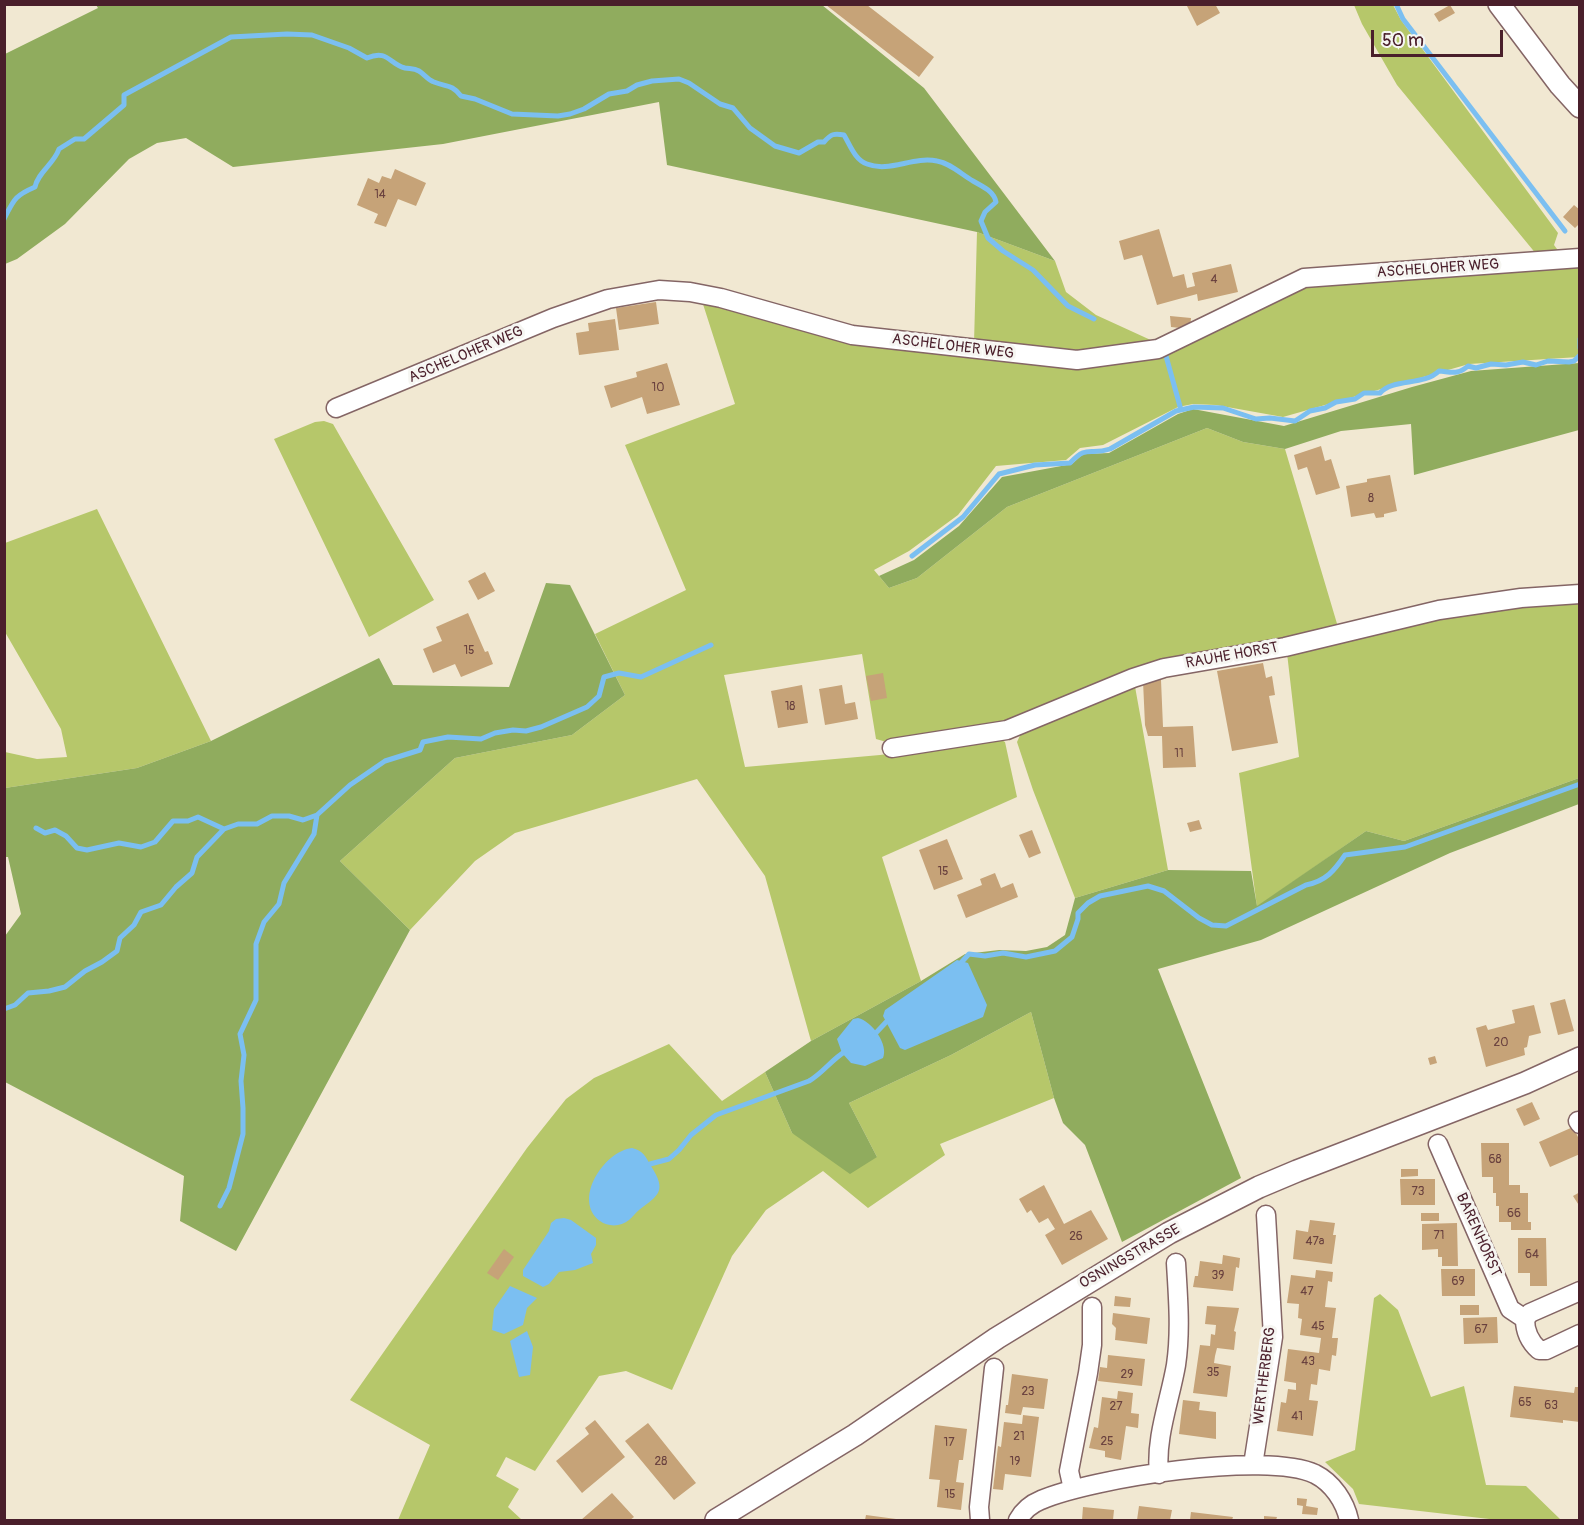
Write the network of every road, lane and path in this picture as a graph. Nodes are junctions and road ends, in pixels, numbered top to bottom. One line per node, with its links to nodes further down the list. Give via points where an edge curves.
1 (1499, 4): 2 (street)
2 (1580, 106)
3 (1580, 258): 4 (street, ASCHELOHER WEG, via 1304,278 1158,349 1077,360 852,335 721,298 658,290 608,299 553,318)
4 (336, 408)
5 (1580, 594): 6 (street, RAUHE HORST, via 1439,610 1285,647 1164,668 1007,730)
6 (892, 748)
7 (1580, 1058): 19 (street, OSNINGSTRASSE, via 1298,1170 1169,1233 1007,1332 855,1435)
8 (1438, 1144): 13 (street, BARENHORST, via 1510,1309)
9 (1266, 1215): 16 (street, WERTHERBERG, via 1273,1337)
10 (1176, 1263): 17 (street, via 1179,1333 1157,1457)
11 (1580, 1291): 13 (street, via 1530,1313)
12 (1092, 1307): 18 (street, via 1090,1364 1069,1471)
13 (1525, 1319): 14 (street, BARENHORST, via 1533,1345 1539,1350)
14 (1580, 1334)
15 (994, 1368): 20 (street)
16 (1253, 1465): 17 (street); 22 (street, via 1276,1465 1315,1474 1337,1493)
17 (1159, 1474): 18 (street)
18 (1073, 1489): 21 (street, via 1039,1500 1023,1511)
19 (716, 1521)
20 (980, 1521)
21 (1018, 1521)
22 (1349, 1521)

